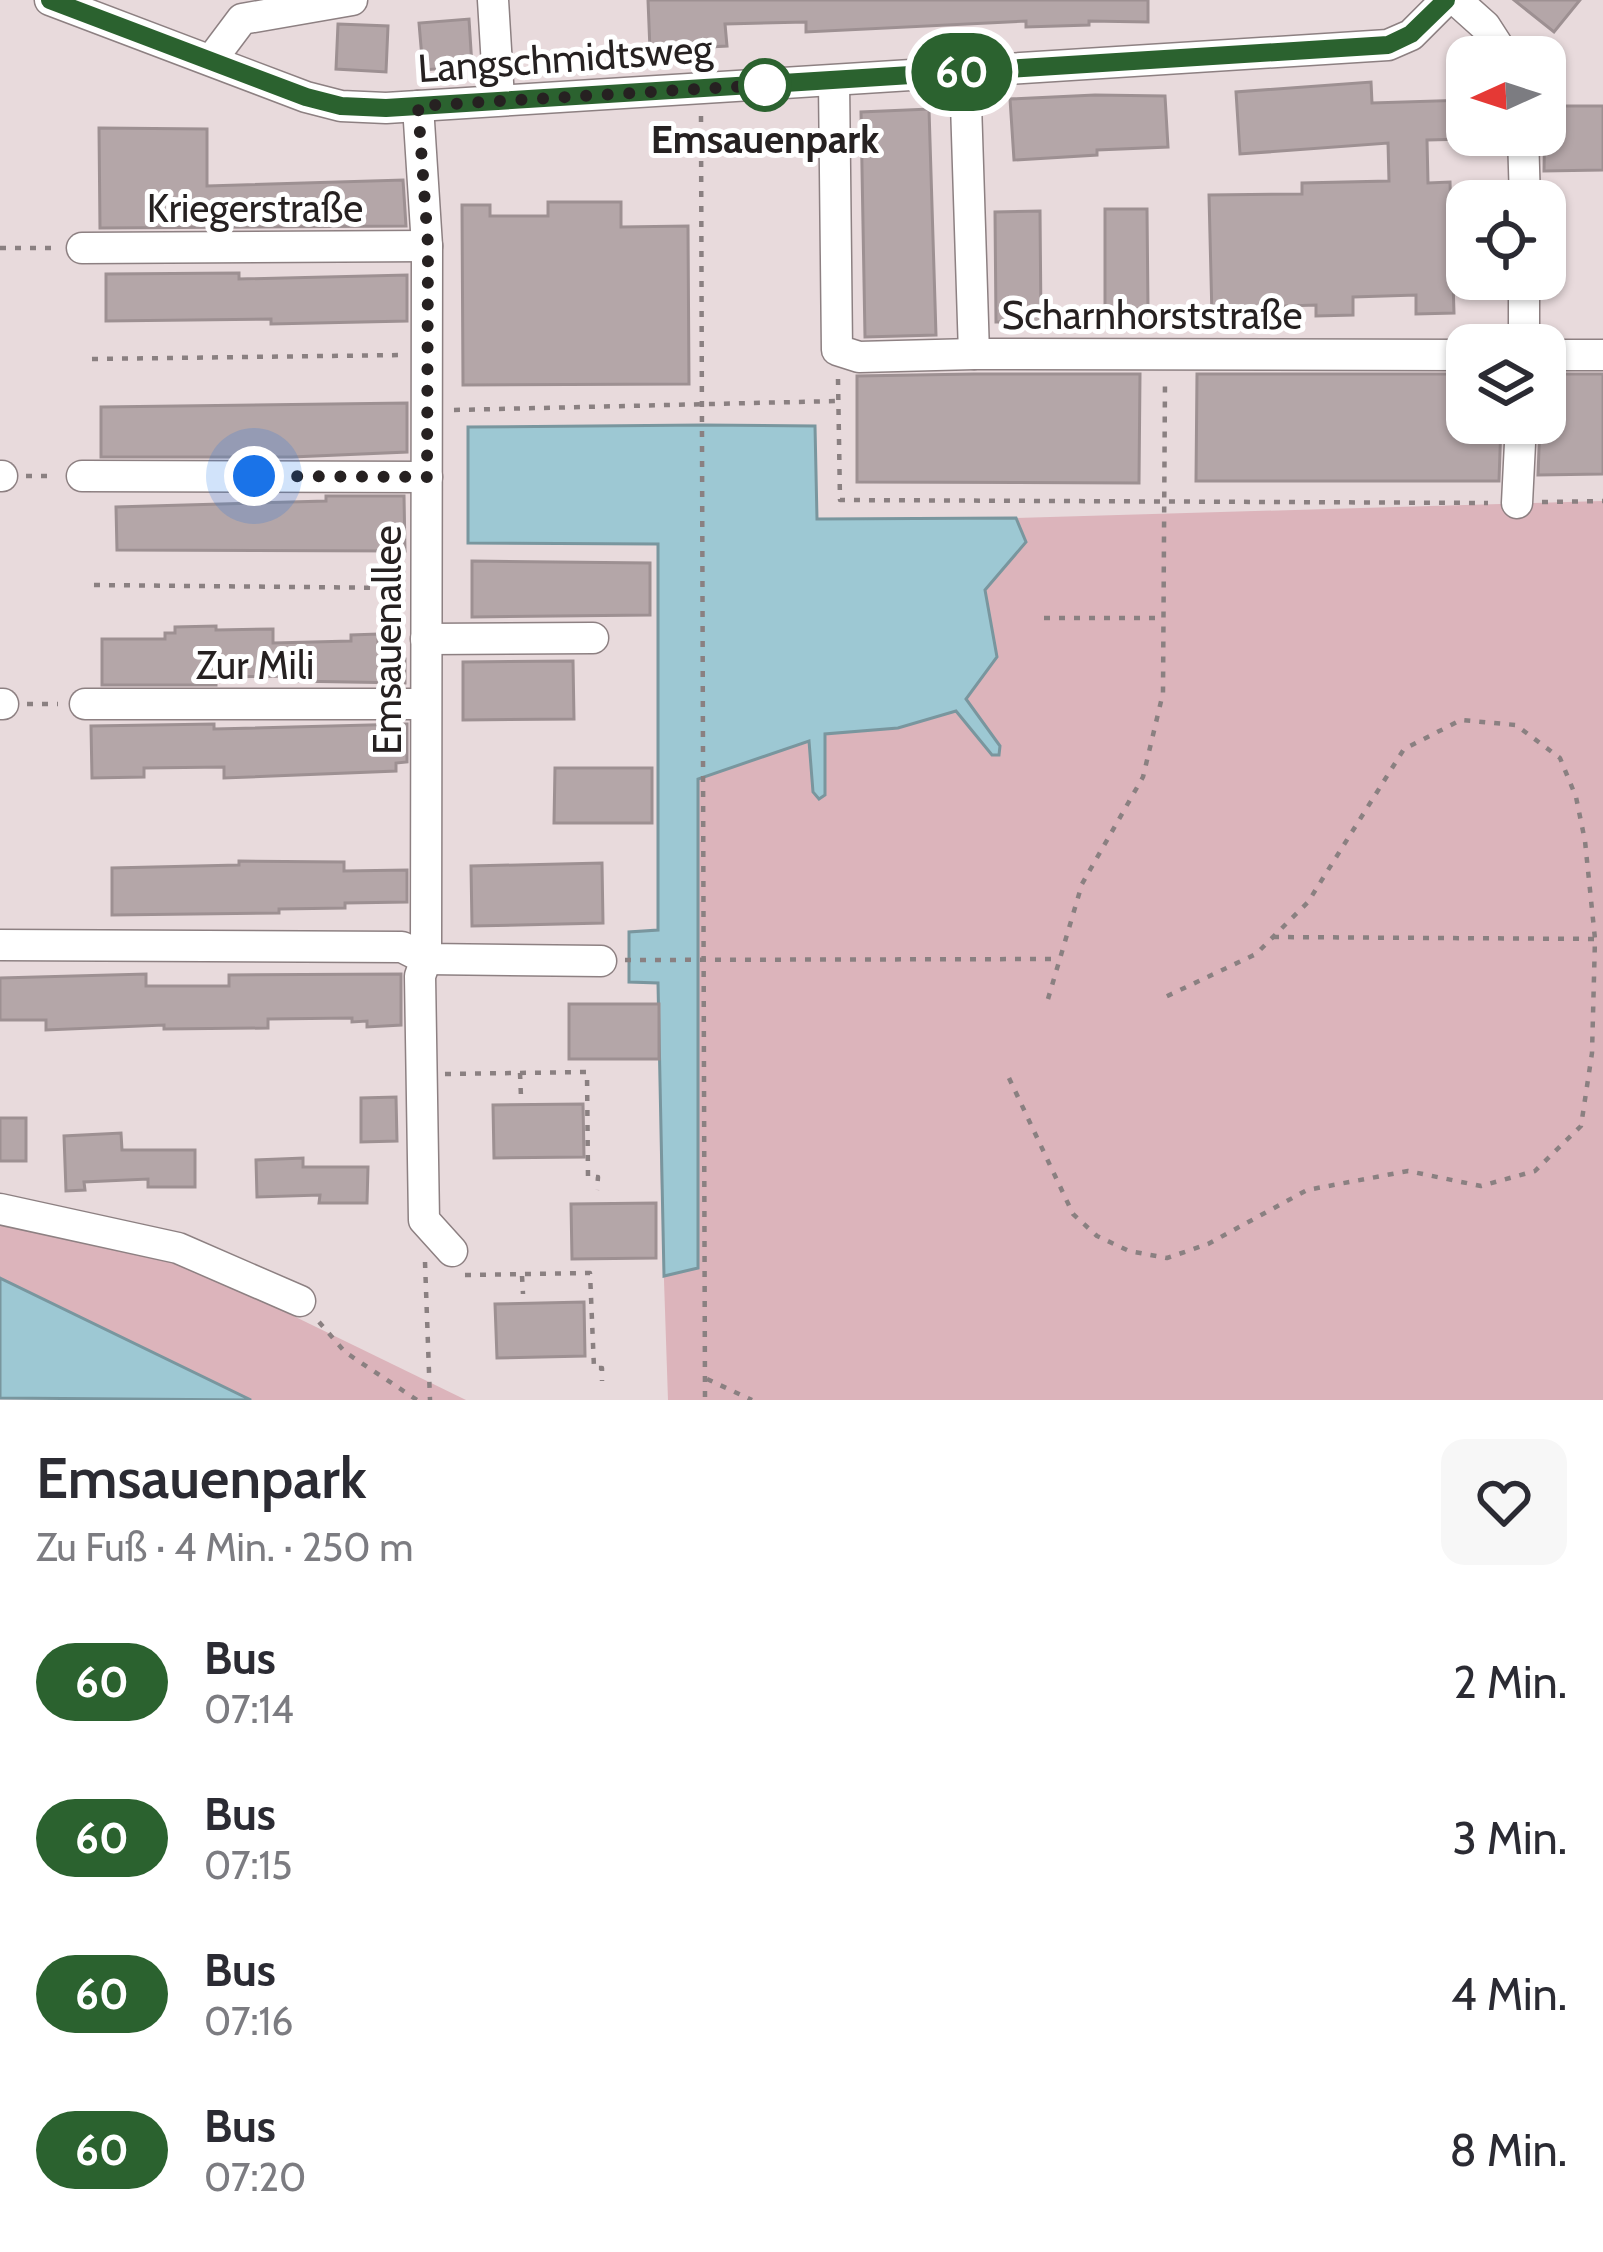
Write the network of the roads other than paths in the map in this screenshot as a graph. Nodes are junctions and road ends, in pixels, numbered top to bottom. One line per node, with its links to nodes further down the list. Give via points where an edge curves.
1 (50, 0): 7 (street, Langschmidtsweg)
2 (352, 0): 7 (street, via 242,19)
3 (493, 0): 10 (street)
4 (1446, 0): 8 (street, Langschmidtsweg, via 1388,45)
5 (1456, 0): 6 (street)
6 (1491, 36)
7 (212, 59): 11 (street, Langschmidtsweg, via 341,106)
8 (965, 72): 9 (street, Langschmidtsweg); 14 (street, Scharnhorststraße)
9 (834, 81): 10 (street, Langschmidtsweg); 14 (street, via 837,350 859,357)
10 (499, 99): 11 (street, Langschmidtsweg)
11 (418, 106): 12 (street, Emsauenallee)
12 (428, 245): 13 (street, Kriegerstraße); 20 (street, Emsauenallee)
13 (82, 248)
14 (974, 354): 15 (street, Scharnhorststraße)
15 (1446, 355)
16 (1566, 355): 17 (street)
17 (1603, 355)
18 (1520, 444): 21 (street)
19 (82, 476): 20 (street)
20 (427, 477): 23 (street, Emsauenallee)
21 (1517, 503)
22 (593, 638): 23 (street)
23 (426, 640): 25 (street, Emsauenallee)
24 (85, 704): 25 (street, Zur Mili)
25 (425, 704): 27 (street, Emsauenallee)
26 (0, 945): 27 (street, via 402,947)
27 (426, 959): 28 (street); 30 (street, Emsauenallee, via 424,1220)
28 (615, 961)
29 (0, 1209): 31 (street, via 178,1248)
30 (452, 1251)
31 (300, 1300)

